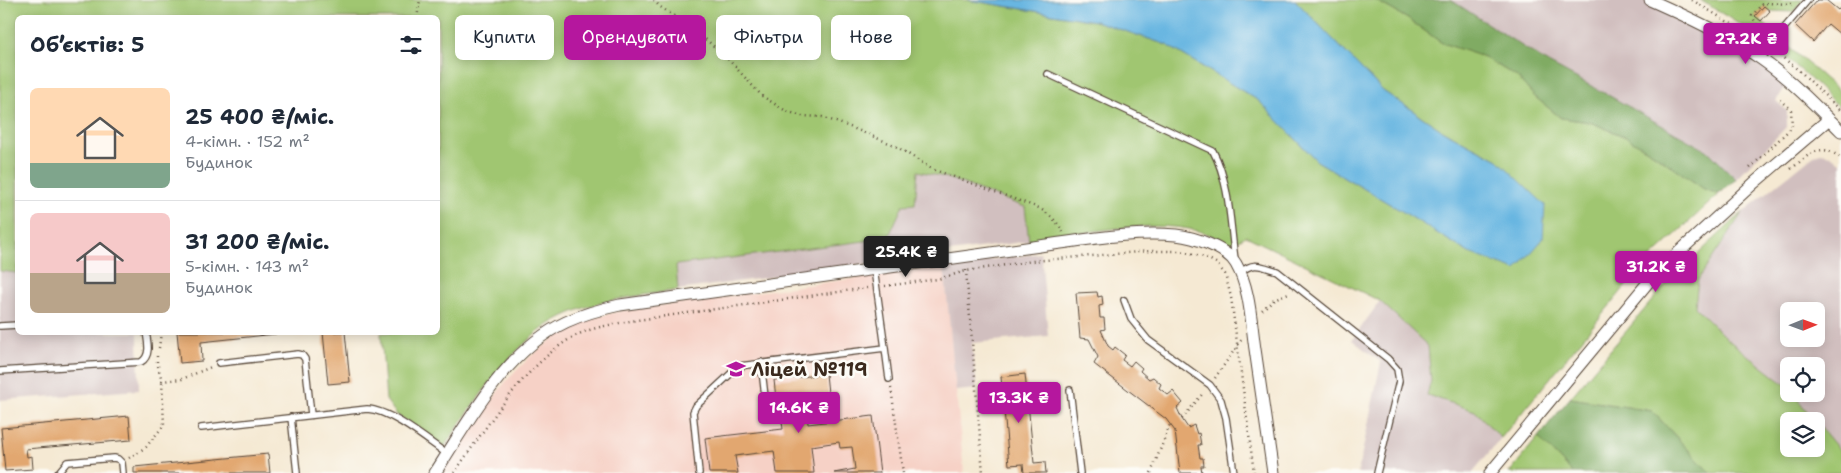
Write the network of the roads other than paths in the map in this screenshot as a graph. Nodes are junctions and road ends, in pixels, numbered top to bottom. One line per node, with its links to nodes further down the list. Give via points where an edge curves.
1 (1650, 0): 3 (street, via 1718,33)
2 (1808, 0): 3 (lane, via 1768,46)
3 (1761, 59): 5 (street)
4 (1048, 74): 7 (lane, via 1213,151 1224,182)
5 (1829, 119): 6 (street); 33 (street, via 1655,274)
6 (1841, 131)
7 (1238, 268): 8 (street, via 1224,252 1207,243 1178,235 1151,234 1110,236); 31 (street, via 1250,314); 32 (lane, via 1258,265 1277,271 1388,358 1397,370 1400,382)
8 (874, 269): 13 (lane); 23 (street, via 620,305 590,312 564,323 525,350 501,376)
9 (1124, 300): 30 (lane, via 1131,320 1148,340 1210,385 1221,400)
10 (15, 325): 11 (lane)
11 (0, 326)
12 (146, 335): 16 (lane, via 147,355 140,362)
13 (885, 348): 14 (lane); 17 (lane)
14 (761, 362): 19 (lane); 28 (lane, via 739,366 696,406 693,418)
15 (219, 363): 20 (lane, via 302,355)
16 (0, 371)
17 (889, 379)
18 (1070, 390): 29 (lane)
19 (767, 414)
20 (311, 415): 21 (lane); 23 (lane, via 376,409)
21 (292, 417): 22 (lane); 26 (lane)
22 (201, 428)
23 (448, 454): 27 (street)
24 (58, 473): 25 (lane, via 67,462 114,458 122,463)
25 (123, 473)
26 (297, 473)
27 (435, 473)
28 (699, 473)
29 (1080, 473)
30 (1234, 473)
31 (1273, 473)
32 (1377, 473)
33 (1490, 473)

